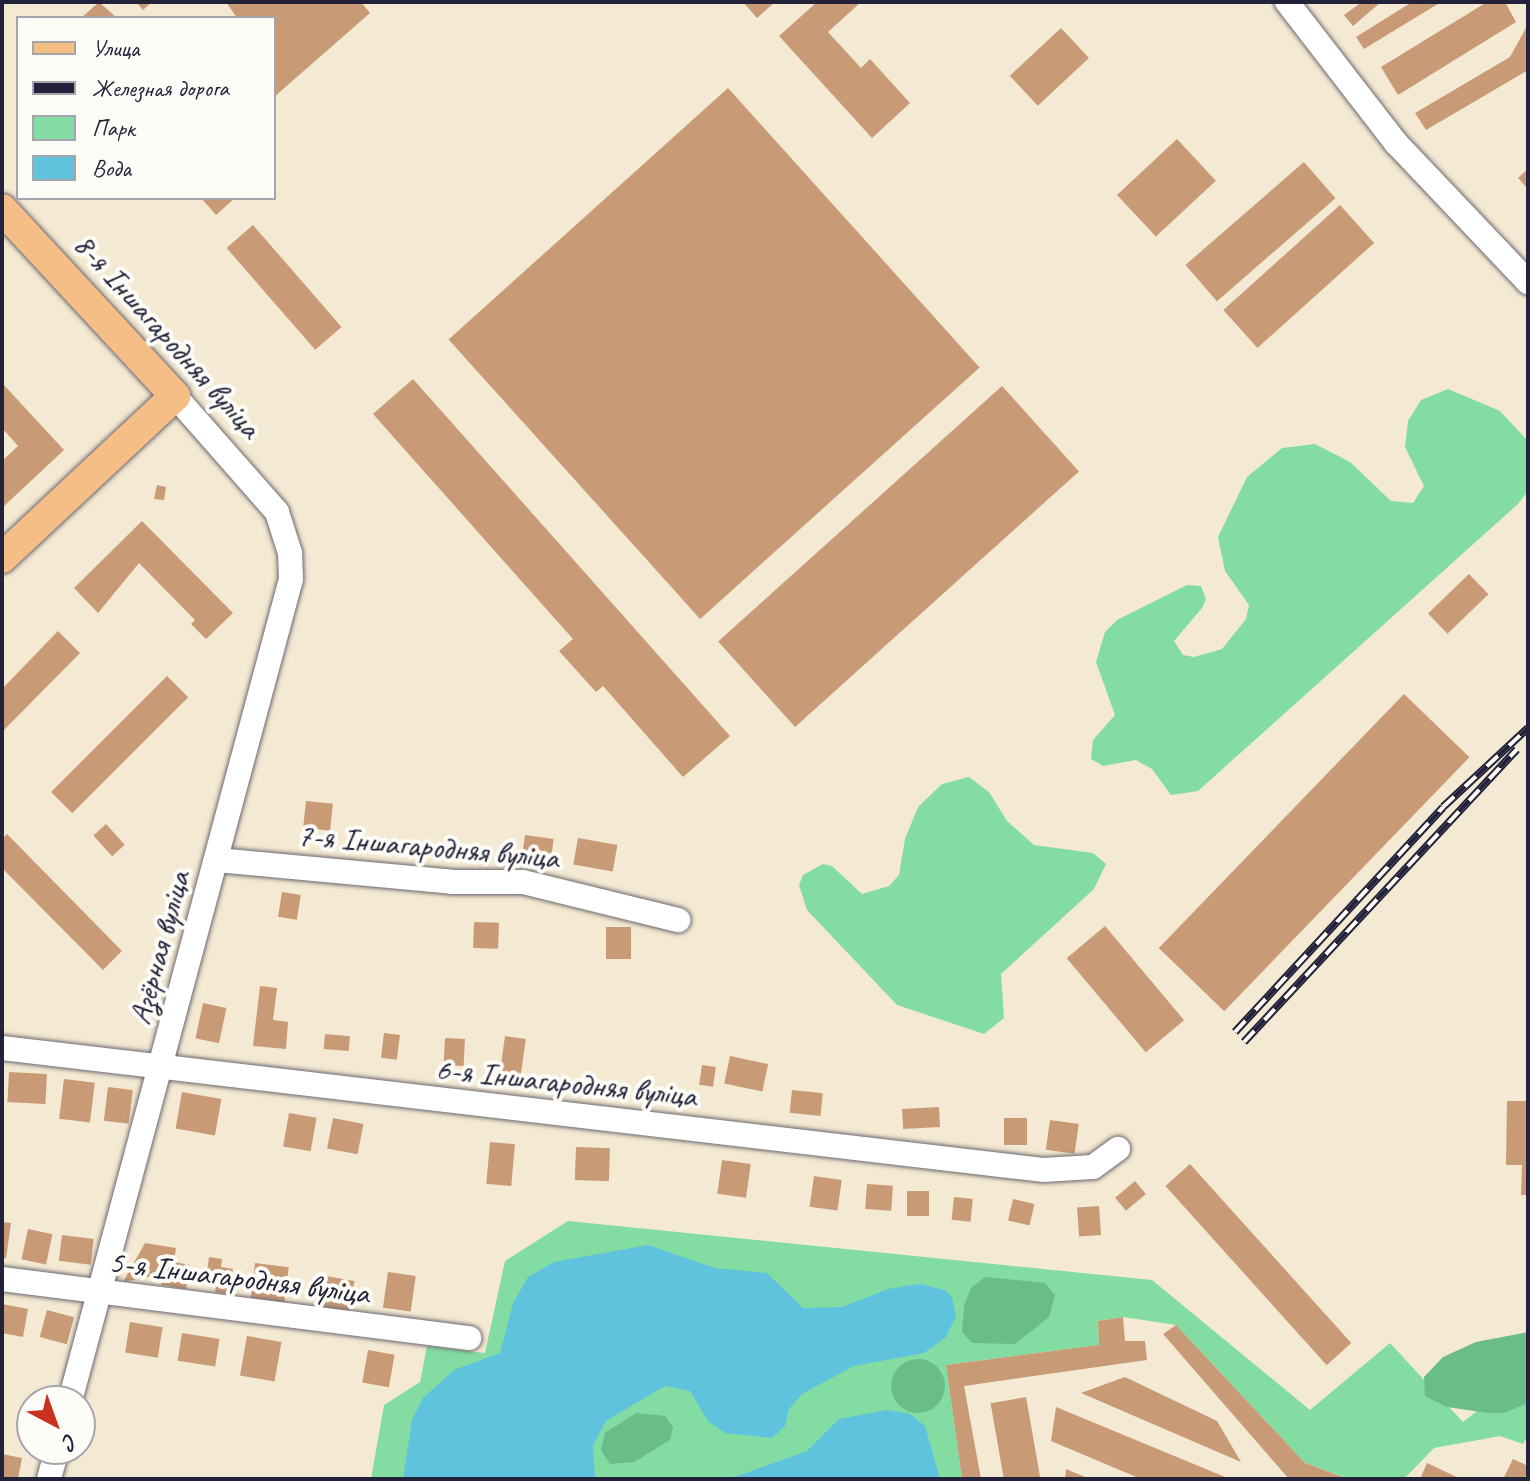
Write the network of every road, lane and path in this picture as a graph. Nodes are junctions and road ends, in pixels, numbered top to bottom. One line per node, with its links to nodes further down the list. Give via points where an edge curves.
1 (1287, 2): 3 (street, via 1396,143)
2 (2, 209): 4 (main road, 8-я Іншагародняя вуліца)
3 (1528, 282)
4 (175, 396): 5 (street, 8-я Іншагародняя вуліца); 6 (main road)
5 (277, 512): 7 (street, Азёрная вуліца, via 290,553 291,579)
6 (2, 558)
7 (217, 860): 8 (street, 7-я Іншагародняя вуліца, via 452,882 523,882); 10 (street, Азёрная вуліца)
8 (678, 920)
9 (2, 1048): 10 (street, 6-я Іншагародняя вуліца)
10 (161, 1069): 11 (street, 6-я Іншагародняя вуліца, via 1043,1170 1093,1167); 13 (street, Азёрная вуліца)
11 (1118, 1149)
12 (2, 1279): 13 (street, 5-я Іншагародняя вуліца)
13 (100, 1292): 14 (street, 5-я Іншагародняя вуліца); 15 (street, Азёрная вуліца)
14 (469, 1338)
15 (74, 1385)

